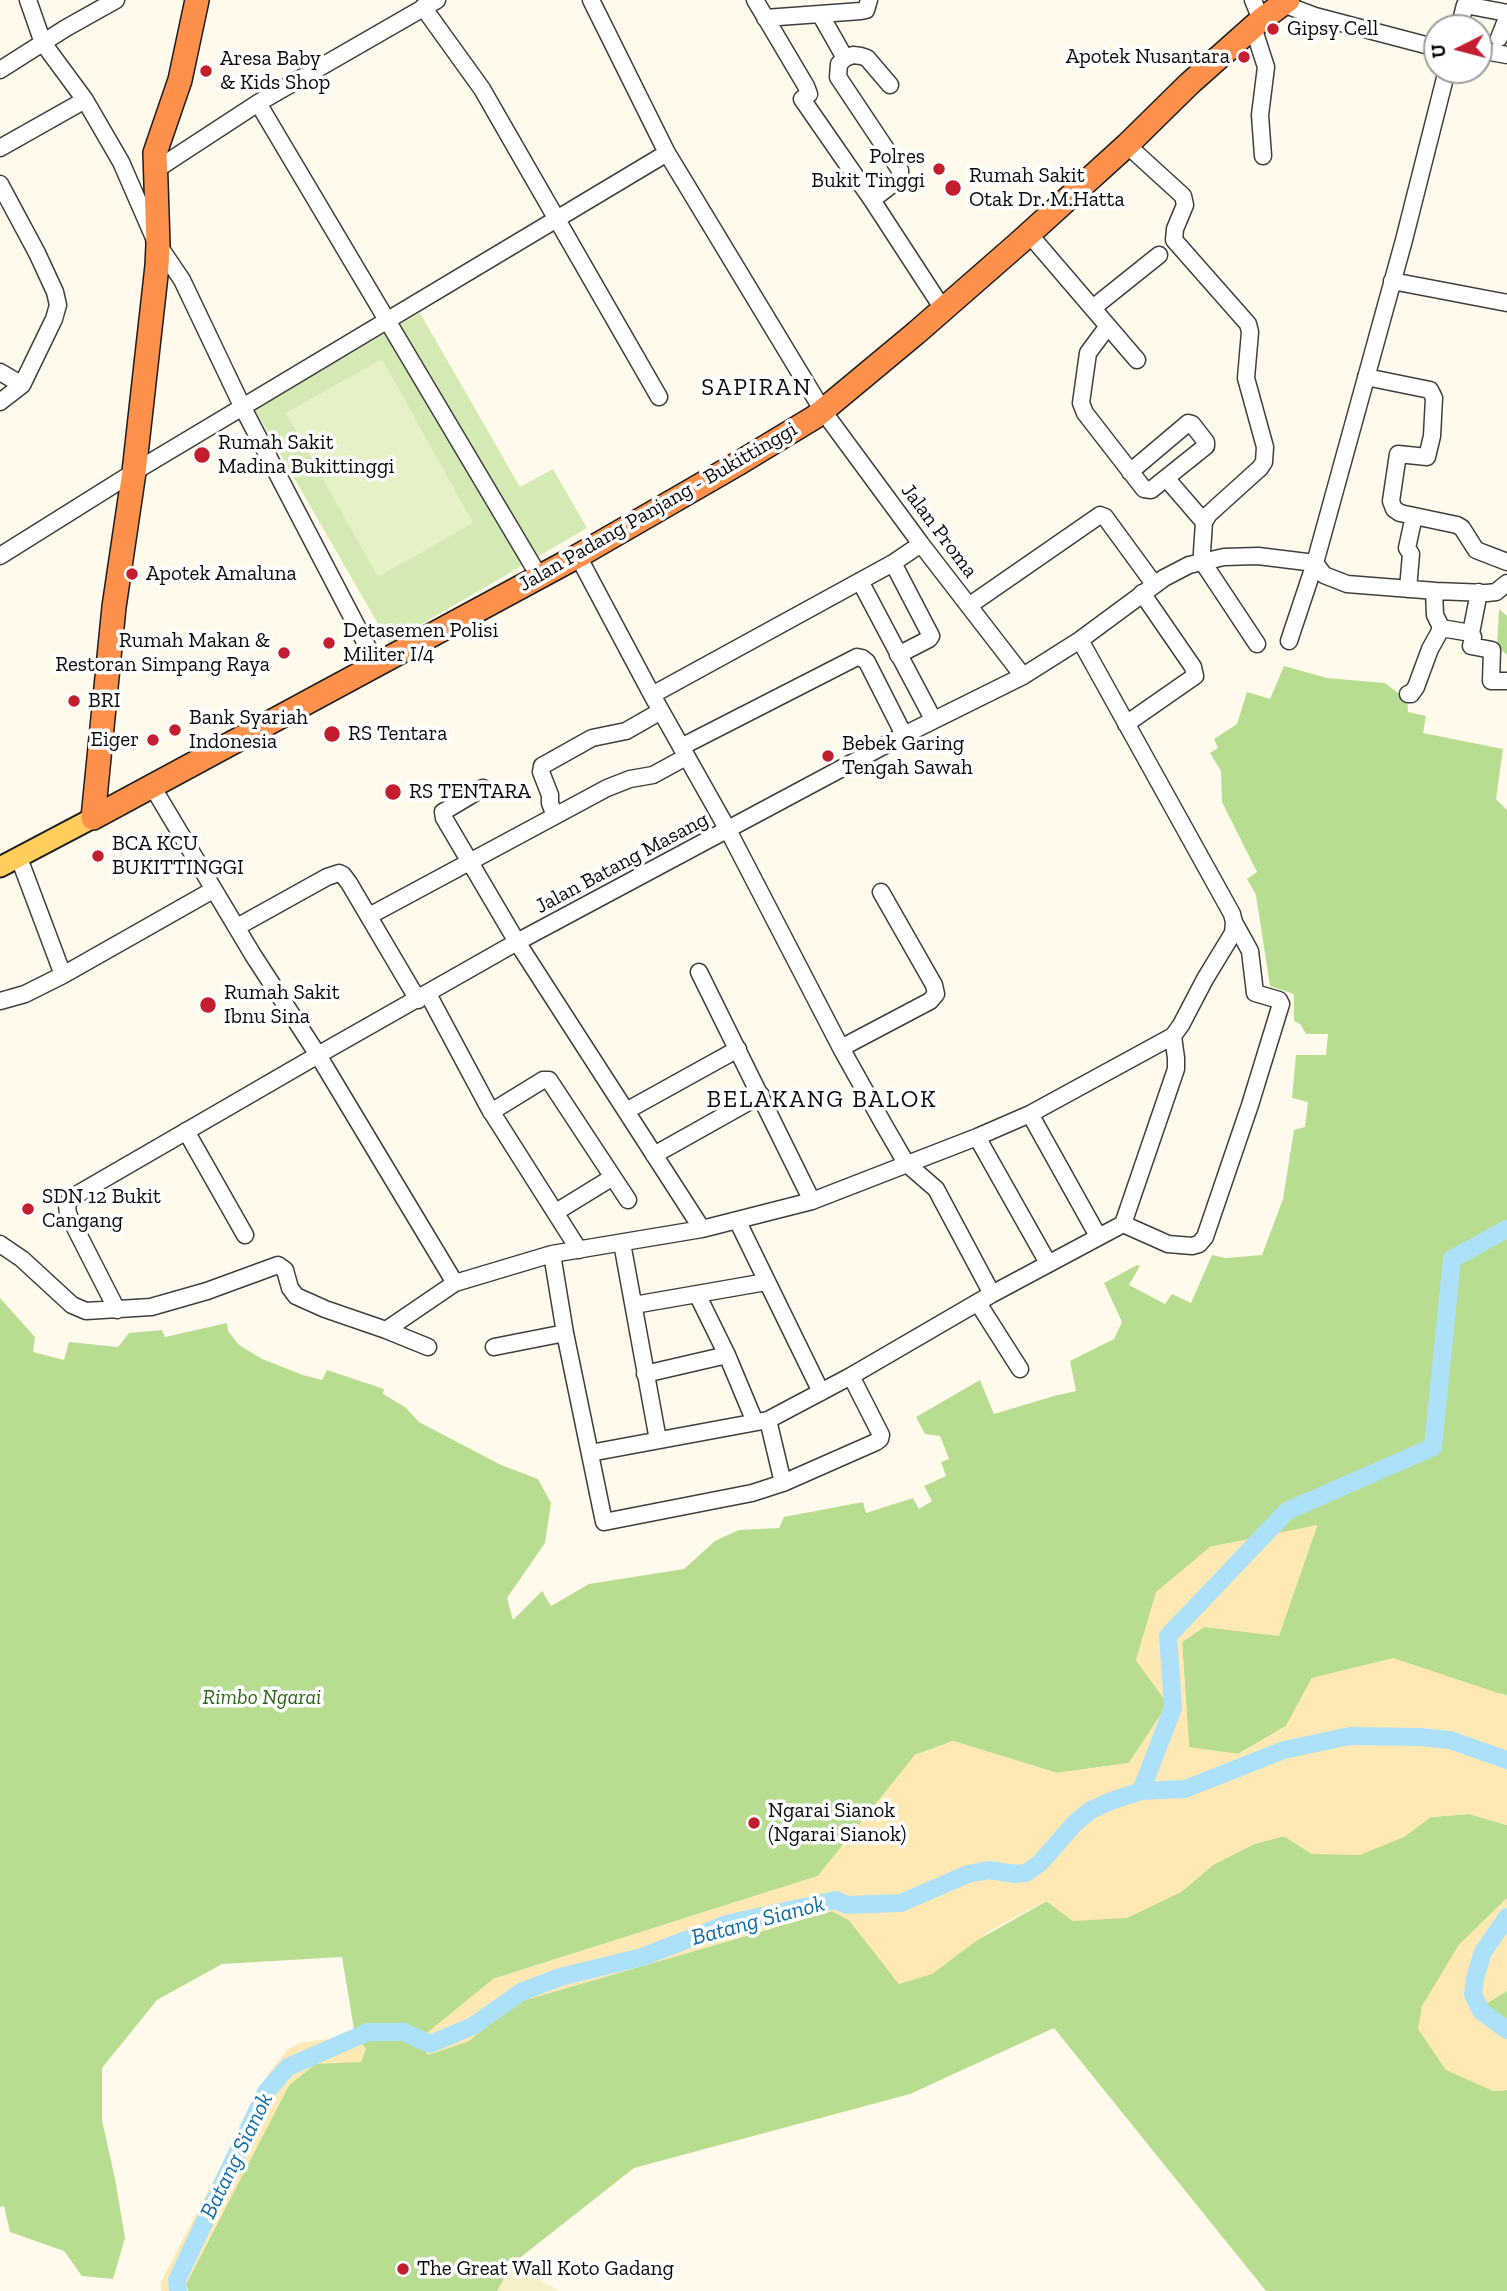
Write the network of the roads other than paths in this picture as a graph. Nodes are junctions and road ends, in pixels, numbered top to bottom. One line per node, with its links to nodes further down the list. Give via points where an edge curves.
1 (28, 0): 15 (street)
2 (116, 0): 15 (street)
3 (197, 0): 27 (highway, via 180,80 159,138)
4 (591, 0): 25 (street, Jalan Proma)
5 (755, 0): 13 (street)
6 (869, 0): 9 (street, via 866,10)
7 (1285, 2): 11 (highway, Jalan Padang Panjang - Bukittinggi); 16 (street, via 1315,16)
8 (430, 4): 22 (street); 30 (street)
9 (820, 14): 13 (street); 17 (street)
10 (1463, 14): 12 (street, via 1465,5)
11 (1256, 16): 23 (highway, Jalan Padang Panjang - Bukittinggi); 26 (street, via 1266,67 1260,115)
12 (1507, 16): 14 (street)
13 (765, 18): 29 (street, via 806,86 809,94 802,99)
14 (1499, 38)
15 (43, 43): 18 (street); 21 (street)
16 (1423, 44)
17 (845, 58): 20 (street, via 867,58); 29 (street, via 838,76 900,170 898,180)
18 (0, 70)
19 (1443, 84): 34 (street)
20 (890, 85)
21 (85, 100): 24 (street); 32 (street, via 121,162)
22 (258, 103): 27 (street); 38 (street)
23 (1127, 145): 31 (highway, Jalan Padang Panjang - Bukittinggi); 52 (street, via 1183,196 1185,205 1174,240 1251,332 1246,378 1265,447 1264,462)
24 (0, 148)
25 (667, 153): 30 (street); 47 (street, Jalan Proma)
26 (1263, 156)
27 (155, 171): 32 (highway)
28 (0, 184): 43 (street, via 58,300 54,319)
29 (872, 200): 37 (street)
30 (556, 220): 38 (street); 44 (street)
31 (1029, 234): 36 (street); 37 (highway, Jalan Padang Panjang - Bukittinggi)
32 (158, 245): 46 (street); 48 (highway)
33 (1158, 255): 36 (street)
34 (1392, 281): 35 (street); 42 (street)
35 (1507, 303)
36 (1094, 307): 39 (street)
37 (943, 309): 47 (highway, Jalan Padang Panjang - Bukittinggi)
38 (388, 320): 46 (street); 60 (street)
39 (1108, 326): 40 (street); 49 (street, via 1088,353 1081,403)
40 (1138, 360)
41 (0, 372): 43 (street)
42 (1366, 377): 51 (street, via 1433,393 1427,457 1400,453 1396,461 1392,506); 59 (street)
43 (22, 385): 45 (street)
44 (659, 397)
45 (0, 402)
46 (248, 404): 48 (street); 74 (street)
47 (823, 411): 53 (street, Jalan Proma); 55 (highway, Jalan Padang Panjang - Bukittinggi)
48 (134, 472): 54 (street); 87 (highway, via 114,607)
49 (1130, 472): 50 (street, via 1147,491); 50 (street, via 1190,423 1206,446)
50 (1166, 478): 52 (street)
51 (1414, 516): 57 (street, via 1457,525 1476,550); 64 (street, via 1407,548 1411,553)
52 (1204, 522): 56 (street)
53 (921, 544): 58 (street); 67 (street, Jalan Proma)
54 (0, 556)
55 (578, 556): 60 (highway, Jalan Padang Panjang - Bukittinggi); 78 (street)
56 (1202, 561): 59 (street, Jalan Batang Masang, via 1258,556); 63 (street, Jalan Batang Masang, via 1176,570); 72 (street)
57 (1507, 562)
58 (892, 563): 61 (street); 73 (street, via 931,636)
59 (1315, 564): 64 (street, via 1324,575 1347,584); 71 (street)
60 (539, 576): 74 (highway, Jalan Padang Panjang - Bukittinggi)
61 (860, 581): 73 (street); 78 (street)
62 (1507, 583): 66 (street, via 1496,592)
63 (1148, 589): 67 (street, via 1100,515); 70 (street, Jalan Batang Masang); 81 (street, via 1195,676)
64 (1408, 589): 65 (street)
65 (1434, 591): 66 (street); 68 (street)
66 (1479, 592): 69 (street)
67 (970, 605): 75 (street, Jalan Proma)
68 (1441, 628): 69 (street); 77 (street, via 1416,687)
69 (1471, 633): 76 (street, via 1471,646 1493,650 1491,681)
70 (1080, 640): 75 (street, Jalan Batang Masang); 81 (street)
71 (1289, 642)
72 (1257, 644)
73 (898, 655): 80 (street)
74 (377, 665): 84 (highway, Jalan Padang Panjang - Bukittinggi)
75 (1023, 676): 80 (street, Jalan Batang Masang)
76 (1507, 681)
77 (1408, 694)
78 (652, 695): 79 (street)
79 (661, 711): 83 (street); 86 (street, via 626,731 592,738 542,766)
80 (933, 719): 82 (street, Jalan Batang Masang)
81 (1126, 724): 95 (street)
82 (904, 734): 83 (street, via 867,662 858,657); 88 (street, Jalan Batang Masang)
83 (683, 752): 86 (street, via 653,775 625,780); 88 (street)
84 (152, 786): 87 (highway, Jalan Padang Panjang - Bukittinggi); 92 (street)
85 (482, 788): 90 (street, via 443,812)
86 (555, 816): 90 (street)
87 (93, 818): 89 (main road)
88 (728, 830): 97 (street, Jalan Batang Masang); 103 (street)
89 (19, 858): 91 (main road); 99 (street)
90 (470, 862): 94 (street); 97 (street)
91 (0, 867)
92 (214, 890): 96 (street); 99 (street)
93 (881, 892): 103 (street, via 936,994)
94 (369, 916): 96 (street, via 339,873); 100 (street)
95 (1234, 922): 102 (street, via 1233,933); 119 (street, via 1250,951 1255,993 1281,1004 1205,1237 1192,1246 1168,1244)
96 (237, 927): 105 (street)
97 (517, 942): 100 (street, Jalan Batang Masang); 107 (street)
98 (699, 972): 104 (street)
99 (63, 975): 101 (street)
100 (423, 997): 105 (street, Jalan Batang Masang); 108 (street)
101 (0, 1001)
102 (1172, 1035): 109 (street); 119 (street, via 1176,1069)
103 (841, 1048): 113 (street)
104 (738, 1049): 106 (street); 107 (street)
105 (318, 1055): 110 (street, Jalan Batang Masang); 129 (street)
106 (761, 1095): 112 (street); 116 (street)
107 (626, 1111): 112 (street)
108 (491, 1112): 114 (street, via 549,1080); 117 (street)
109 (1030, 1114): 111 (street); 122 (street)
110 (186, 1131): 121 (street); 133 (street, Jalan Batang Masang, via 71,1198 67,1205)
111 (977, 1138): 113 (street); 127 (street)
112 (654, 1155): 120 (street)
113 (906, 1163): 116 (street); 131 (street, via 936,1189)
114 (613, 1177): 115 (street); 117 (street)
115 (628, 1200)
116 (812, 1201): 118 (street)
117 (556, 1212): 124 (street)
118 (737, 1220): 120 (street); 128 (street)
119 (1123, 1224): 122 (street)
120 (702, 1229): 123 (street)
121 (245, 1235)
122 (1098, 1236): 127 (street)
123 (622, 1243): 124 (street); 132 (street)
124 (579, 1250): 126 (street)
125 (4, 1251): 133 (street, via 72,1305 86,1311)
126 (552, 1254): 129 (street); 135 (street)
127 (1048, 1264): 131 (street)
128 (766, 1282): 130 (street); 142 (street)
129 (455, 1283): 134 (street)
130 (698, 1294): 132 (street); 138 (street)
131 (985, 1298): 139 (street); 141 (street)
132 (634, 1305): 140 (street)
133 (117, 1310): 134 (street, via 175,1301 278,1265 285,1270 296,1296)
134 (386, 1330): 136 (street)
135 (565, 1333): 137 (street); 145 (street)
136 (428, 1347)
137 (494, 1347)
138 (727, 1355): 140 (street); 143 (street)
139 (1020, 1369)
140 (645, 1374): 144 (street)
141 (850, 1376): 142 (street); 146 (street, via 880,1439)
142 (821, 1392): 143 (street)
143 (761, 1421): 144 (street); 146 (street)
144 (658, 1440): 145 (street)
145 (590, 1453): 146 (street, via 604,1522)
146 (783, 1483)

